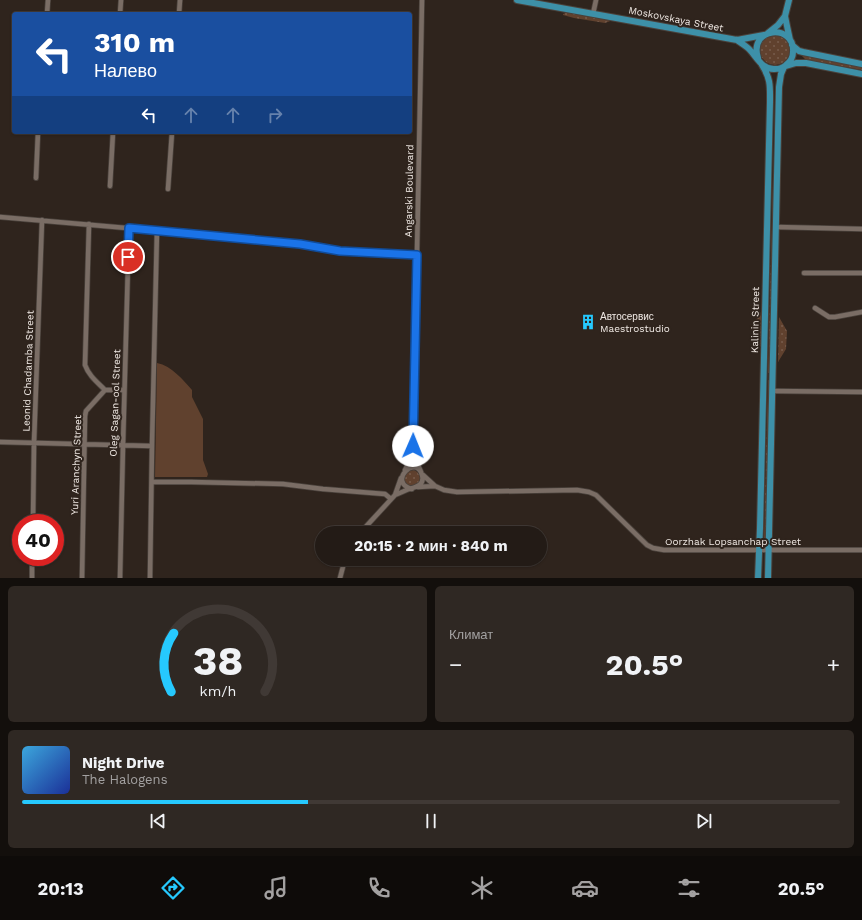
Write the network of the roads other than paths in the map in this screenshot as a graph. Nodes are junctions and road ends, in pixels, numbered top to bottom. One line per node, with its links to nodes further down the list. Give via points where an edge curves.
1 (48, 0): 8 (street)
2 (121, 0): 9 (street)
3 (180, 0): 10 (street)
4 (422, 0): 36 (street, Angarski Boulevard)
5 (517, 0): 11 (main road, Moskovskaya Street)
6 (596, 0): 11 (street)
7 (789, 0): 12 (main road)
8 (47, 12)
9 (120, 12)
10 (179, 12)
11 (594, 14): 14 (main road, Moskovskaya Street)
12 (785, 16): 13 (main road); 15 (main road)
13 (765, 35): 14 (main road, Moskovskaya Street); 15 (main road, via 770,32 780,33); 16 (main road, via 758,42)
14 (737, 40): 16 (main road, Moskovskaya Street)
15 (792, 43): 17 (main road, via 803,52); 19 (main road, via 793,55)
16 (758, 58): 18 (main road)
17 (862, 64)
18 (762, 65): 19 (main road, via 772,69); 24 (main road, Kalinin Street, via 770,87)
19 (785, 66): 20 (main road, via 806,63); 25 (main road, Kalinin Street, via 779,87)
20 (862, 74)
21 (38, 134): 26 (street)
22 (113, 134): 27 (street)
23 (172, 134): 28 (street)
24 (769, 167): 25 (main road); 41 (main road, Kalinin Street)
25 (777, 167): 32 (main road, Kalinin Street)
26 (36, 178)
27 (110, 186)
28 (168, 189)
29 (0, 217): 30 (street)
30 (42, 220): 31 (street); 48 (street, Leonid Chadamba Street)
31 (89, 224): 33 (street); 43 (street, via 85,365 90,376)
32 (776, 227): 34 (street); 42 (main road, Kalinin Street)
33 (129, 228): 35 (street); 44 (street, Oleg Sagan-ool Street)
34 (862, 229)
35 (157, 230): 36 (street, via 300,244 340,251); 51 (street)
36 (417, 255): 52 (street, Angarski Boulevard)
37 (804, 273): 38 (street)
38 (862, 273)
39 (815, 308): 40 (street, via 829,317)
40 (862, 312)
41 (764, 373): 42 (main road); 63 (main road, Kalinin Street)
42 (772, 374): 45 (main road, Kalinin Street)
43 (105, 390): 44 (street); 49 (street, Yuri Aranchyn Street, via 86,412)
44 (124, 390): 50 (street, Oleg Sagan-ool Street)
45 (772, 392): 46 (street); 65 (main road, Kalinin Street)
46 (862, 392)
47 (0, 442): 48 (street)
48 (34, 443): 49 (street); 61 (street, Leonid Chadamba Street)
49 (84, 445): 50 (street); 69 (street, Yuri Aranchyn Street)
50 (123, 445): 51 (street); 70 (street, Oleg Sagan-ool Street)
51 (152, 446): 56 (street)
52 (413, 454): 53 (street, Angarski Boulevard); 54 (street, Angarski Boulevard)
53 (405, 471): 54 (street, via 415,468); 55 (street)
54 (422, 473): 57 (street, Oorzhak Lopsanchap Street); 58 (street, via 422,482)
55 (402, 476): 59 (street, via 405,486); 60 (street)
56 (152, 482): 60 (street, via 287,484 385,494); 71 (street)
57 (435, 486): 58 (street, Oorzhak Lopsanchap Street); 63 (street, Oorzhak Lopsanchap Street, via 458,492 582,490 595,495 641,540 653,548)
58 (418, 487): 59 (street)
59 (412, 488): 60 (street)
60 (393, 497): 62 (street)
61 (33, 514)
62 (366, 526)
63 (759, 550): 65 (street, Oorzhak Lopsanchap Street); 73 (main road, Kalinin Street)
64 (862, 550): 65 (street, Oorzhak Lopsanchap Street)
65 (768, 551): 74 (main road, Kalinin Street)
66 (32, 566): 68 (street)
67 (342, 566): 72 (street)
68 (32, 578)
69 (82, 578)
70 (120, 578)
71 (150, 578)
72 (340, 578)
73 (758, 578)
74 (768, 578)

